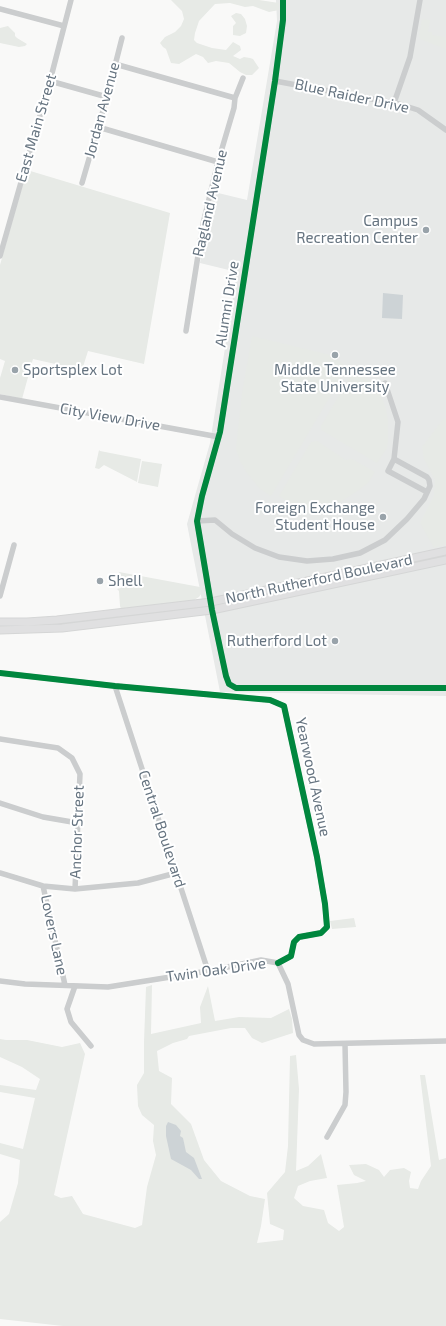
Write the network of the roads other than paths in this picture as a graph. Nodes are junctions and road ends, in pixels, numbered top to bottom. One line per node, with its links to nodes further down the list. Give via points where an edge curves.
1 (71, 0): 5 (street, East Main Street)
2 (283, 0): 10 (street, Alumni Drive)
3 (420, 0): 13 (street, via 410,57)
4 (0, 8): 5 (street)
5 (64, 26): 9 (street, East Main Street)
6 (122, 38): 7 (street, Jordan Avenue)
7 (115, 64): 11 (street, Jordan Avenue); 12 (street)
8 (242, 78): 12 (street, Ragland Avenue)
9 (50, 80): 11 (street); 18 (street, East Main Street)
10 (275, 81): 13 (street, Blue Raider Drive); 22 (street, Alumni Drive)
11 (106, 97): 14 (street, Jordan Avenue)
12 (235, 98): 16 (street, Ragland Avenue)
13 (394, 103): 15 (street, Blue Raider Drive, via 418,110)
14 (98, 127): 16 (street); 17 (street, Jordan Avenue)
15 (446, 130)
16 (218, 162): 19 (street, Ragland Avenue, via 203,224)
17 (82, 183)
18 (0, 256)
19 (186, 330)
20 (386, 383): 23 (street, via 398,422)
21 (0, 397): 22 (street, City View Drive)
22 (219, 437): 25 (street, Alumni Drive, via 202,496)
23 (394, 459): 24 (street, via 427,477 430,483); 24 (street, via 388,471)
24 (427, 492): 25 (street, via 407,519 385,540 360,553 333,559 308,561 279,557 255,548 215,520)
25 (198, 521): 30 (street, Alumni Drive)
26 (14, 545): 29 (street)
27 (446, 551): 30 (main road, North Rutherford Boulevard)
28 (446, 560): 31 (main road, North Rutherford Boulevard)
29 (0, 596)
30 (211, 602): 31 (street, Alumni Drive); 32 (main road, North Rutherford Boulevard, via 57,620)
31 (212, 610): 33 (main road, North Rutherford Boulevard, via 62,628); 36 (street, Alumni Drive, via 226,676 229,684 236,688)
32 (0, 622)
33 (0, 630)
34 (0, 673): 35 (street, Yearwood Avenue)
35 (115, 686): 41 (street, Central Boulevard); 44 (street, Yearwood Avenue, via 270,700 284,706 317,857 327,927 322,934 299,937 294,942 292,956)
36 (446, 688)
37 (0, 739): 39 (street, Anchor Street, via 58,748 72,758 80,774)
38 (0, 803): 39 (street, via 43,817)
39 (78, 823): 43 (street, Anchor Street)
40 (0, 872): 42 (street)
41 (176, 873): 43 (street, via 138,883); 45 (street, Central Boulevard)
42 (43, 886): 43 (street); 47 (street, Lovers Lane)
43 (75, 889)
44 (278, 963): 45 (street, Twin Oak Drive, via 261,960); 50 (street, Twin Oak Drive, via 288,984 302,1040 314,1044)
45 (208, 971): 48 (street, Twin Oak Drive, via 108,987)
46 (0, 981): 47 (street, Twin Oak Drive)
47 (65, 985): 48 (street, Twin Oak Drive)
48 (75, 986): 51 (street, via 68,1009 71,1022)
49 (446, 1041): 50 (street, Twin Oak Drive)
50 (345, 1044): 52 (street, via 345,1105)
51 (91, 1046)
52 (327, 1137)

